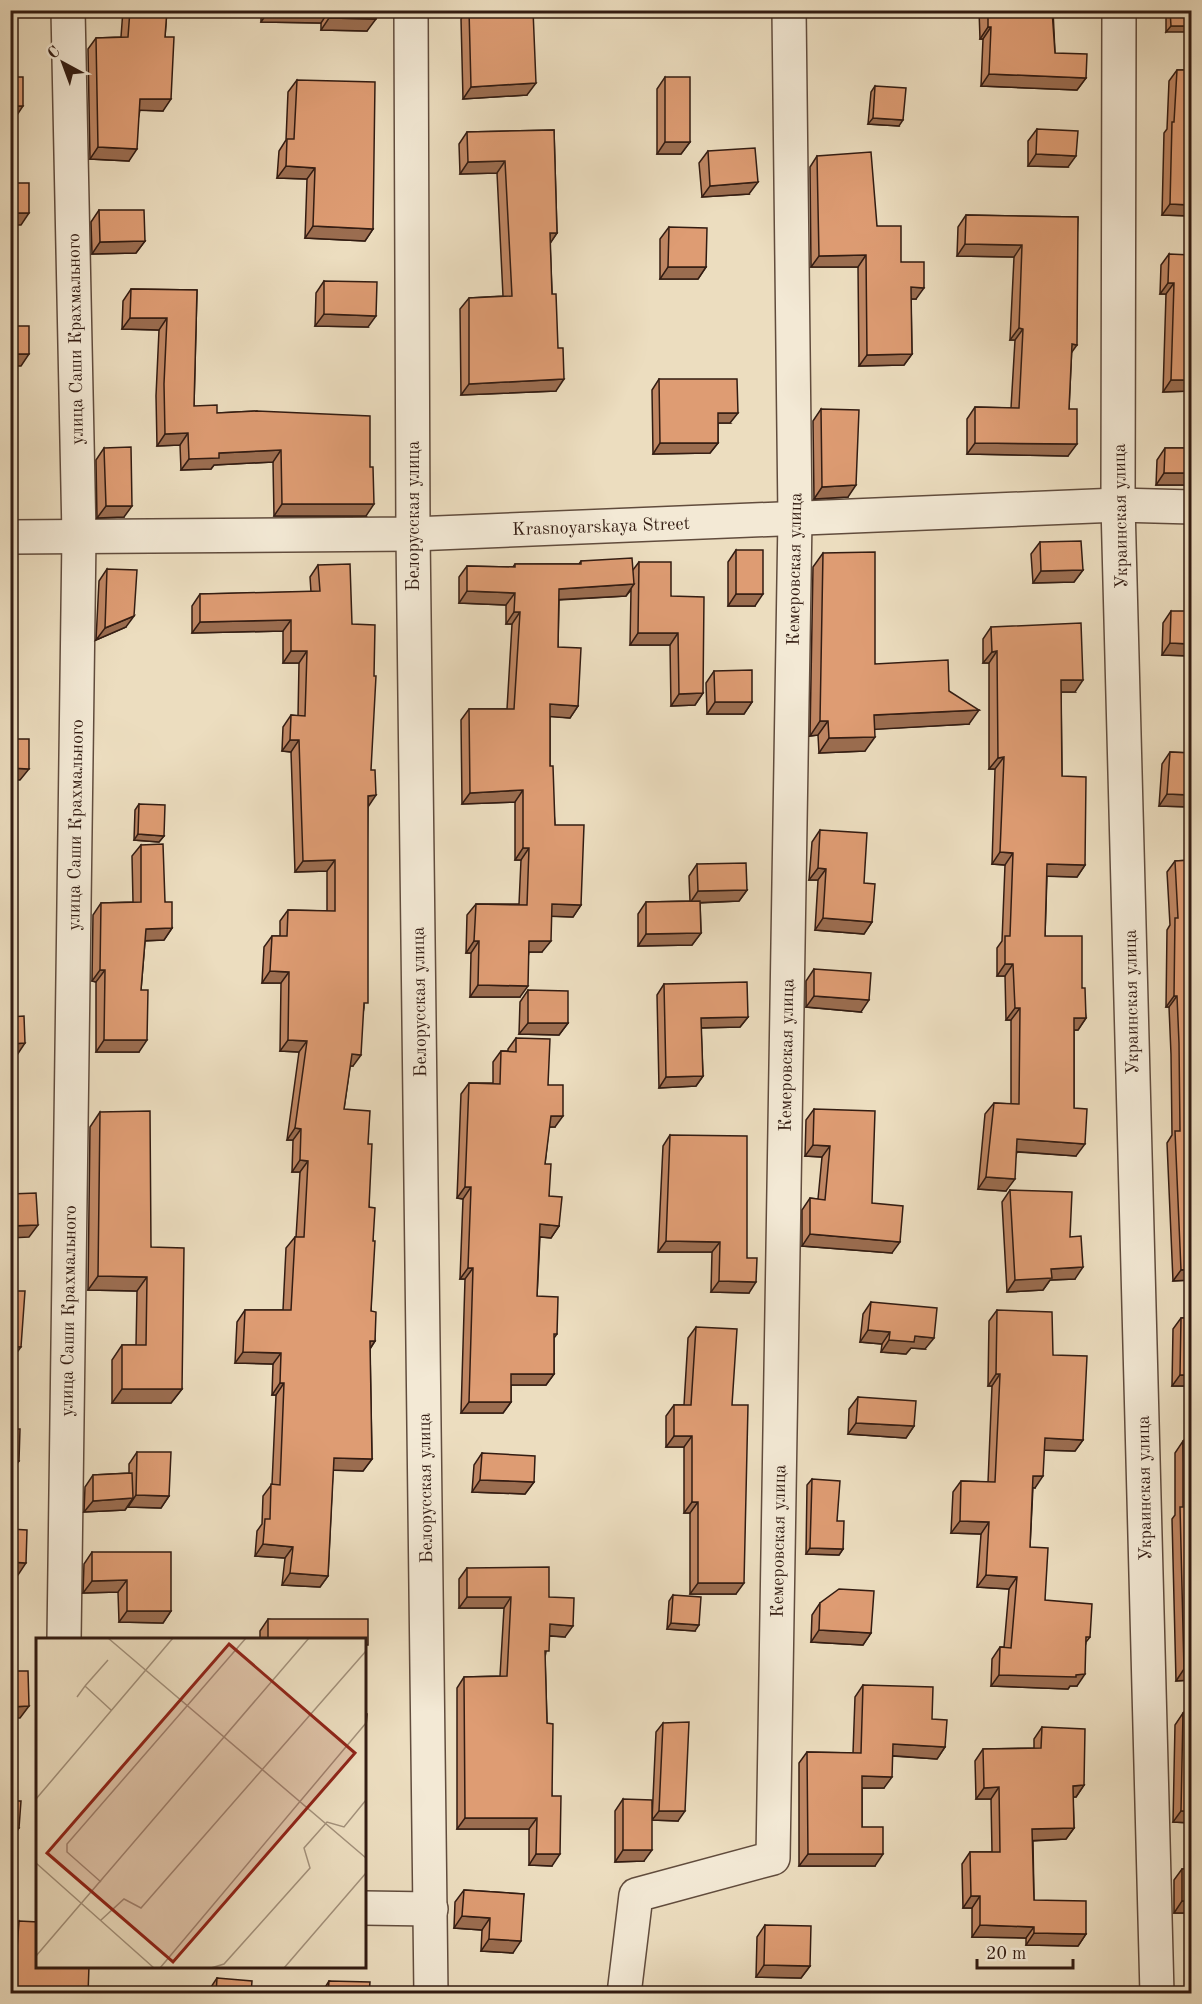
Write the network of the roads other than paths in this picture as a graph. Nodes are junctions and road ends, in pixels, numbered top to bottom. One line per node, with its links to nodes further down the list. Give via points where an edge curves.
1 (68, 10): 10 (street, улица Саши Крахмального)
2 (411, 10): 8 (street, Белорусская улица)
3 (789, 10): 7 (street, Кемеровская улица)
4 (1119, 10): 5 (street, Украинская улица)
5 (1118, 505): 6 (street, Krasnoyarskaya Street); 7 (street, Krasnoyarskaya Street); 16 (street, Украинская улица)
6 (1191, 507)
7 (795, 518): 8 (street, Krasnoyarskaya Street); 15 (street, Кемеровская улица, via 773,1858 636,1895)
8 (413, 534): 10 (street, Krasnoyarskaya Street); 13 (street, Белорусская улица)
9 (10, 537): 10 (street, Krasnoyarskaya Street)
10 (79, 537): 11 (street, улица Саши Крахмального)
11 (64, 1638)
12 (366, 1908): 13 (street)
13 (431, 1909): 14 (street, Белорусская улица)
14 (431, 1994)
15 (624, 1994)
16 (1157, 1994)

